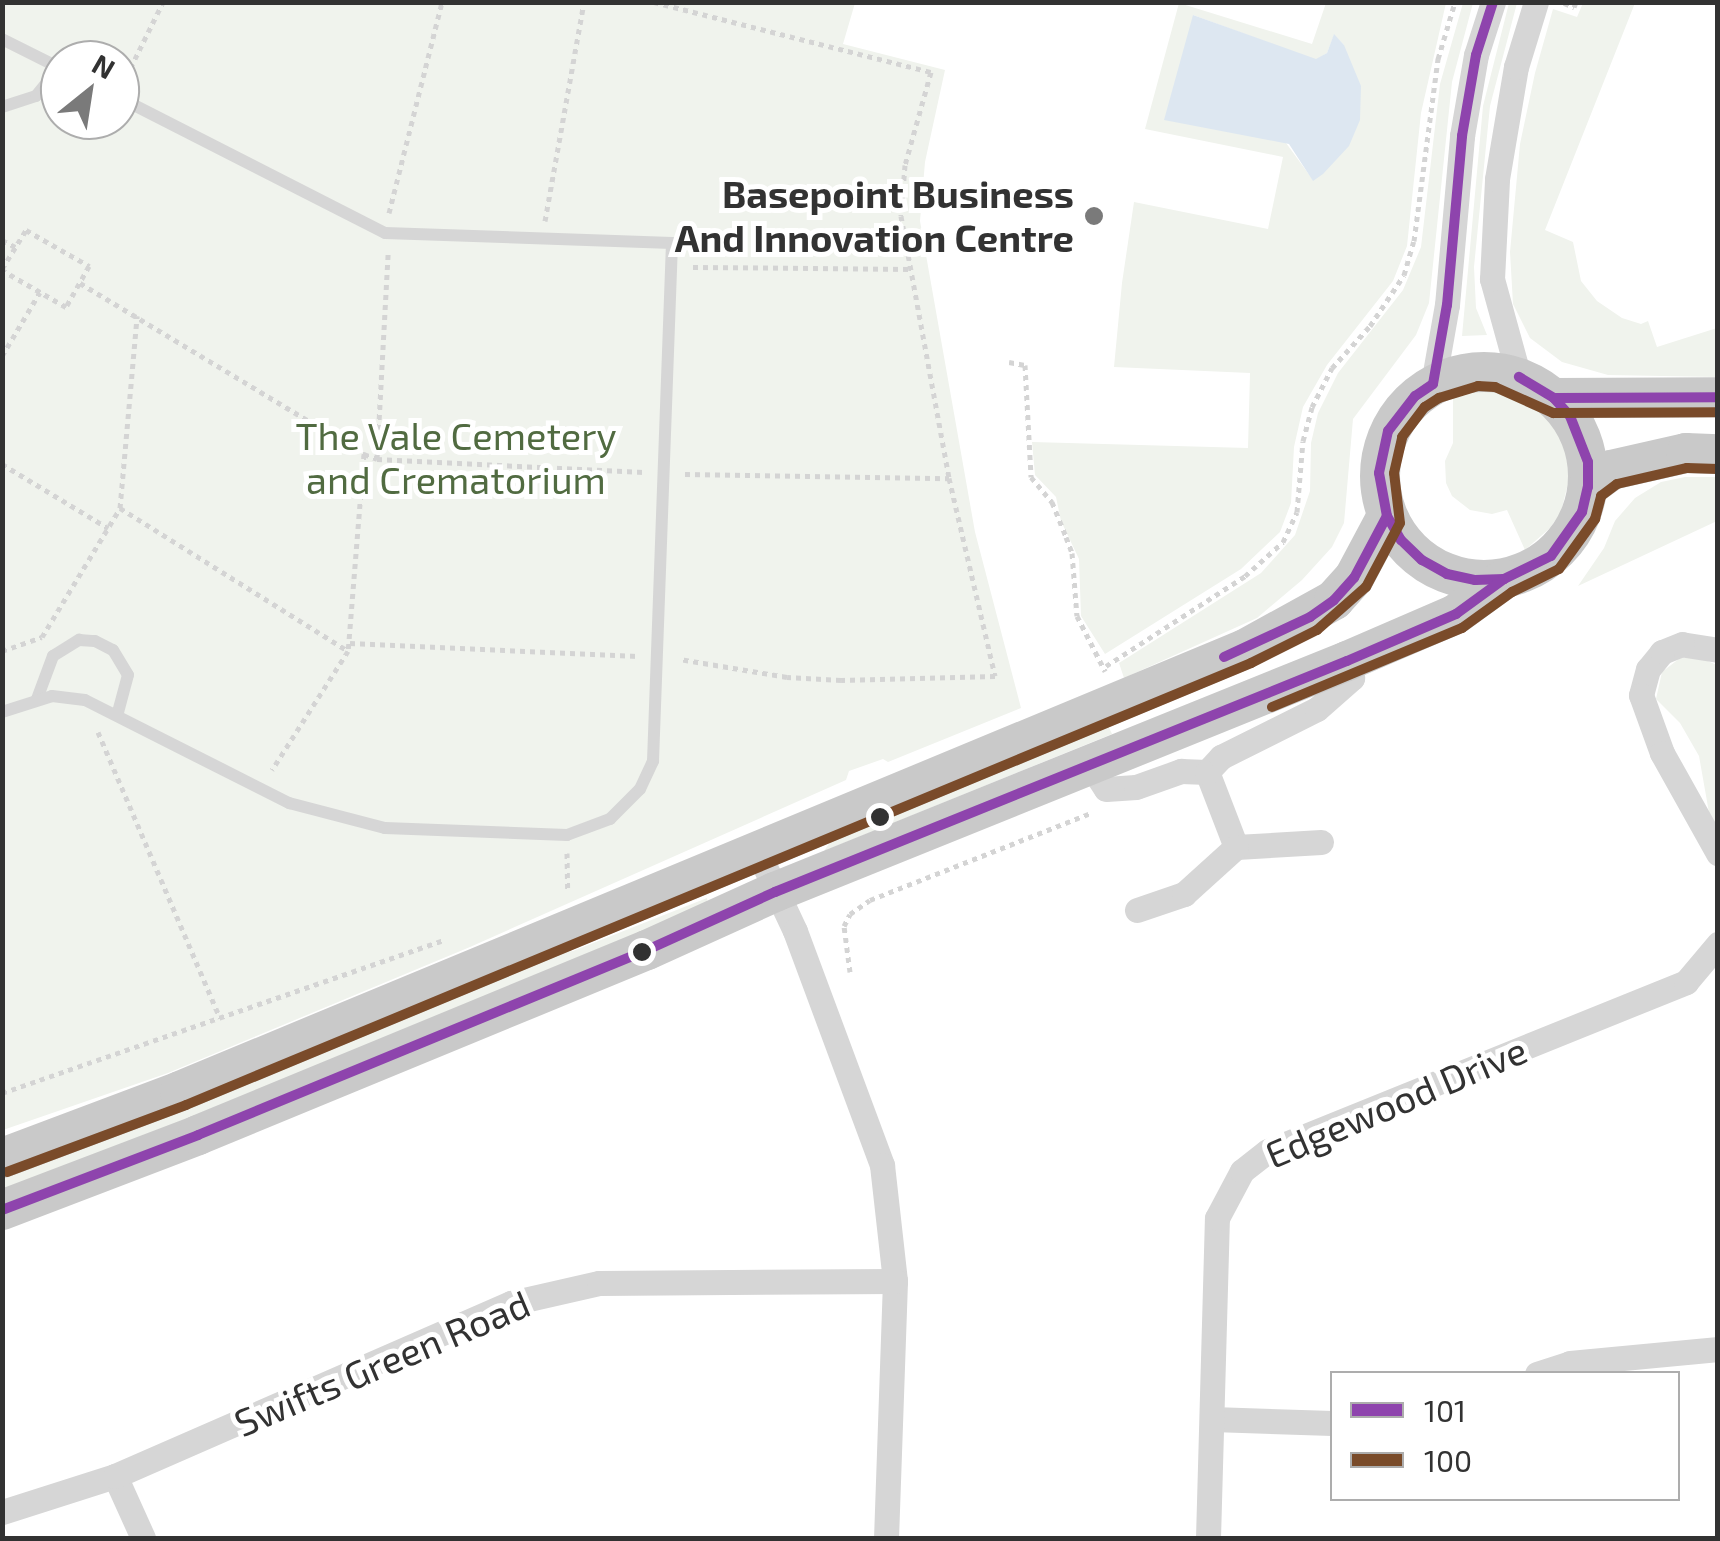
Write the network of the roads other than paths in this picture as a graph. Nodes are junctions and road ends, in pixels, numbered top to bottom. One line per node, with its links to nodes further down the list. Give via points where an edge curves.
1 (1493, 2): 9 (street, via 1462,136 1447,305)
2 (1536, 2): 8 (street, via 1516,66 1498,179 1492,279)
3 (2, 38): 4 (lane)
4 (40, 58)
5 (40, 91): 6 (lane)
6 (2, 107)
7 (140, 108): 20 (lane, via 387,233 672,243 659,657 655,748 640,789 610,818 567,835 385,828 289,803)
8 (1519, 378): 9 (main road, via 1476,371); 11 (main road)
9 (1432, 384): 14 (main road, via 1388,431 1379,473)
10 (1718, 397): 11 (main road)
11 (1554, 398): 13 (main road, via 1582,438)
12 (1718, 454): 13 (main road, via 1686,452 1612,470)
13 (1588, 486): 15 (main road, via 1576,524 1551,556)
14 (1387, 516): 15 (main road, via 1401,540 1447,574); 25 (main road, via 1354,578 1310,617)
15 (1504, 578): 17 (main road, via 1456,614)
16 (1718, 650): 26 (street, via 1682,644 1662,652 1640,695 1662,753)
17 (1346, 662): 21 (main road); 22 (street, via 1352,678 1317,709 1221,757)
18 (37, 699): 19 (lane); 20 (lane, via 70,696); 20 (lane, via 53,656 78,640 95,641 124,663 127,690)
19 (2, 712)
20 (118, 713)
21 (1091, 766): 22 (street, via 1106,789); 27 (main road)
22 (1208, 772): 24 (street)
23 (1321, 842): 24 (street)
24 (1236, 848): 28 (street, via 1184,894)
25 (758, 852): 27 (street); 30 (main road)
26 (1718, 853)
27 (775, 892): 31 (main road); 32 (street, via 882,1165)
28 (1137, 910)
29 (1718, 944): 35 (street, Edgewood Drive, via 1686,982 1268,1151 1242,1171 1217,1218)
30 (2, 1158)
31 (2, 1210)
32 (895, 1281): 37 (street, Swifts Green Road, via 599,1284 511,1303); 40 (street)
33 (1718, 1349): 34 (street)
34 (1546, 1371)
35 (1212, 1419): 36 (street); 41 (street, Edgewood Drive)
36 (1330, 1423)
37 (114, 1476): 38 (street, Swifts Green Road); 39 (street)
38 (2, 1512)
39 (143, 1538)
40 (886, 1538)
41 (1208, 1538)

